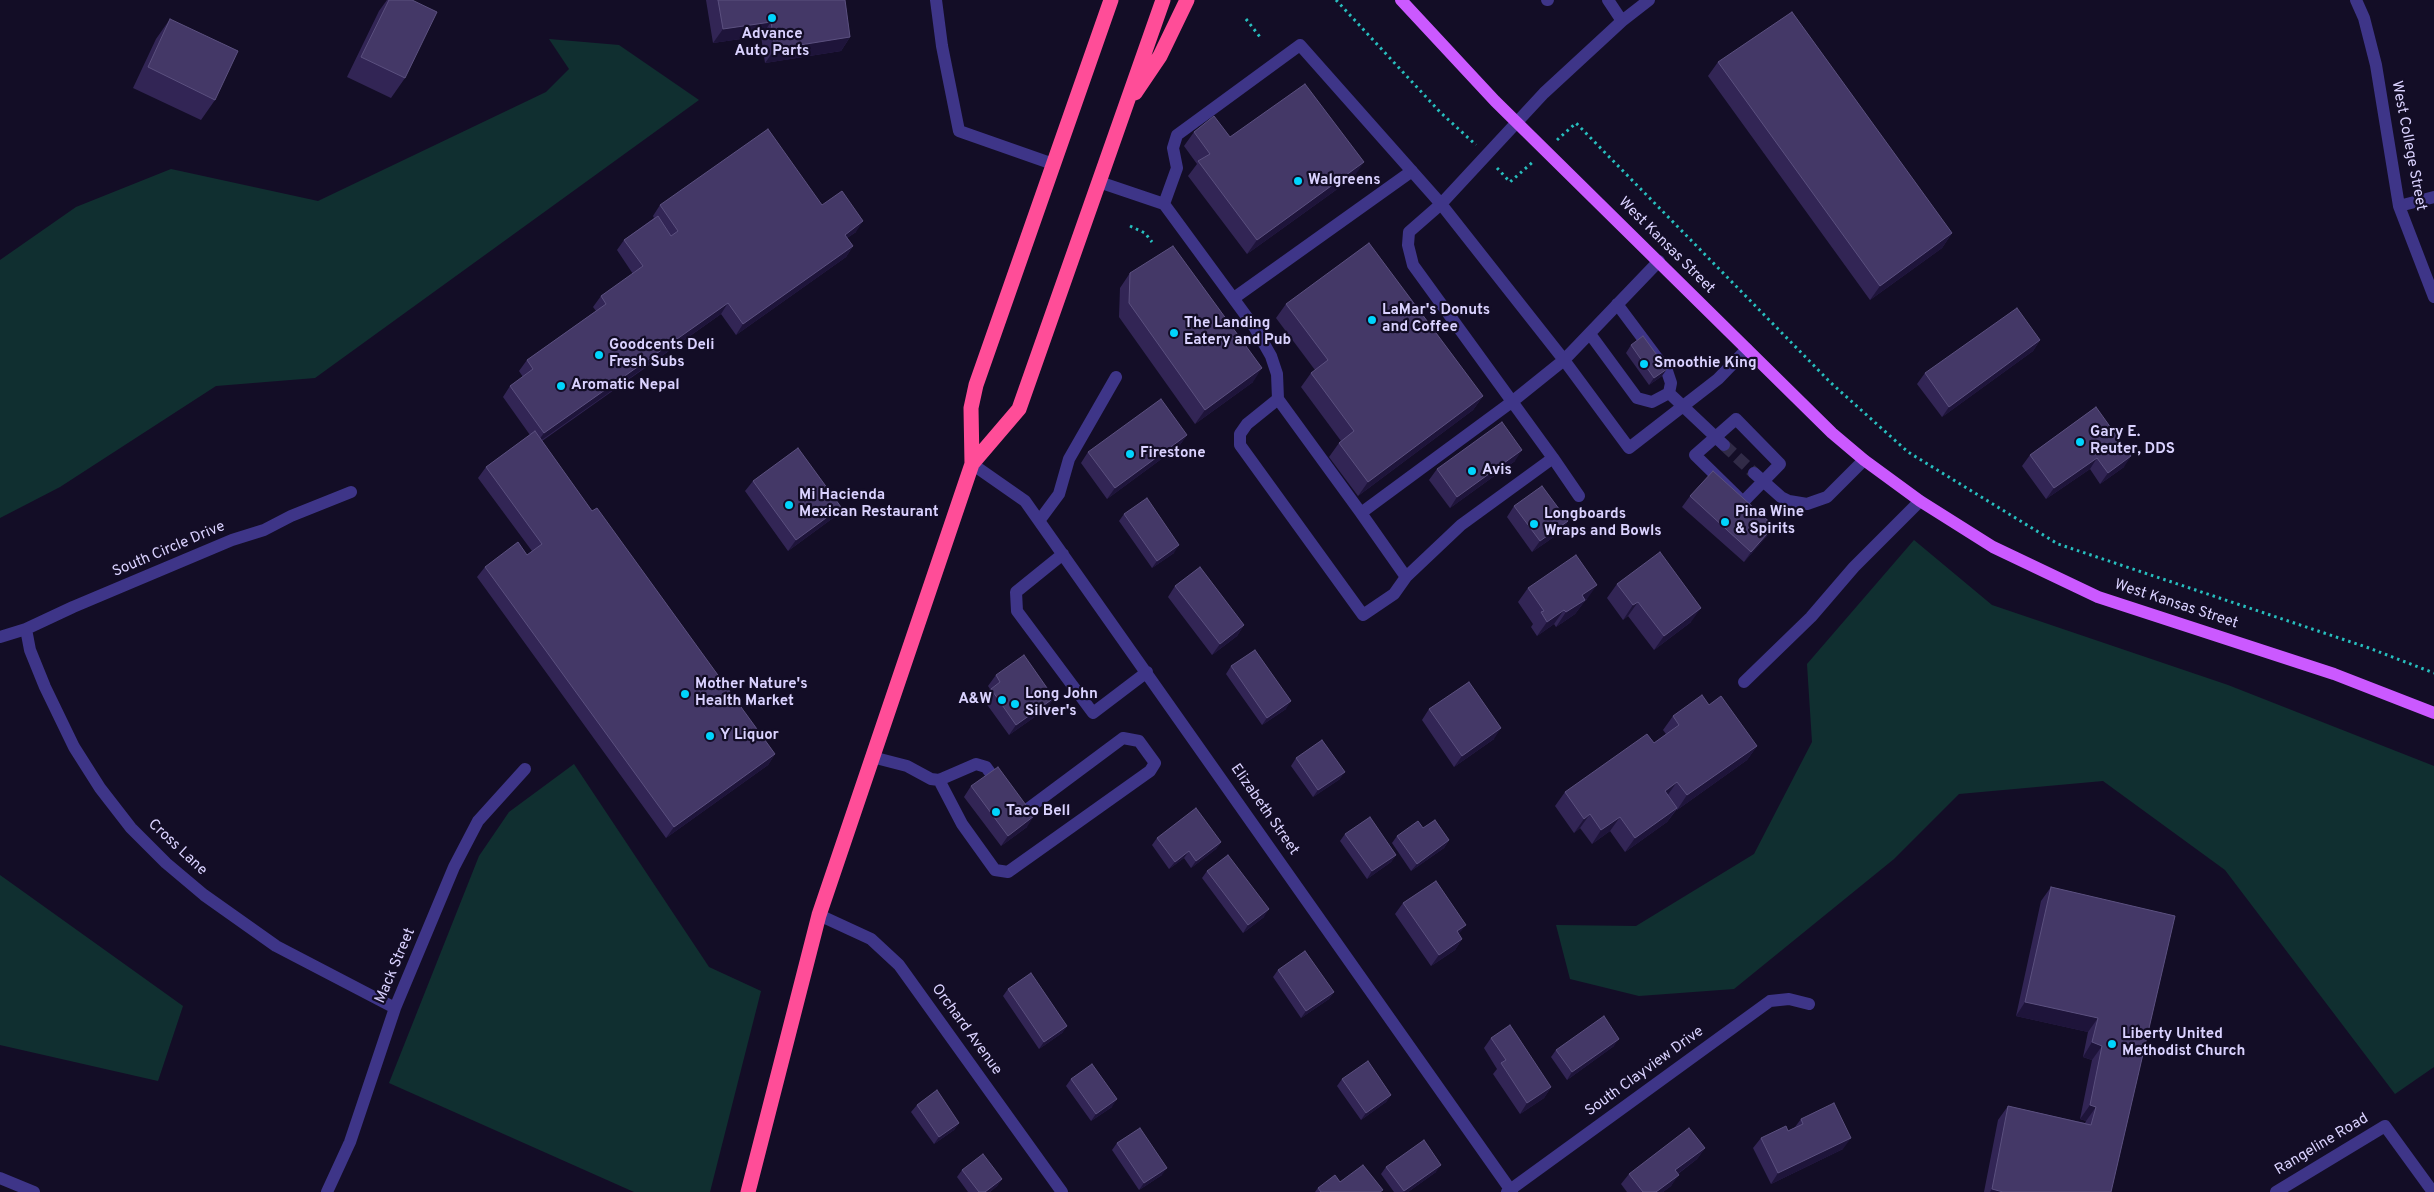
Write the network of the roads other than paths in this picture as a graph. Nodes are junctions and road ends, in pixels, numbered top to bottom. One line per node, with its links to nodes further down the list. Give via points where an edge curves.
1 (936, 0): 12 (street, via 959,131)
2 (1111, 0): 12 (highway)
3 (1163, 0): 10 (highway)
4 (1187, 0): 10 (highway, via 1160,56)
5 (1401, 0): 11 (main road, West Kansas Street)
6 (1608, 0): 9 (street)
7 (1649, 0): 9 (street)
8 (2356, 0): 18 (street, West College Street, via 2376,64)
9 (1622, 20): 11 (street, via 1544,93)
10 (1126, 104): 14 (highway)
11 (1518, 123): 17 (street); 19 (main road, West Kansas Street)
12 (1053, 164): 34 (highway, via 974,393 971,408)
13 (1412, 171): 16 (street, via 1300,45 1177,136 1172,148 1177,168); 17 (street); 21 (street)
14 (1099, 182): 16 (street); 34 (highway, via 1019,409)
15 (2434, 197): 18 (street)
16 (1164, 204): 21 (street)
17 (1441, 204): 25 (street); 29 (street, via 1409,232 1408,245 1413,265)
18 (2399, 206): 20 (street, West College Street)
19 (1659, 261): 22 (street); 24 (main road, West Kansas Street)
20 (2434, 297)
21 (1234, 298): 28 (street, via 1271,356 1277,374)
22 (1617, 304): 23 (street); 27 (street, via 1667,371 1671,383)
23 (1590, 334): 25 (street); 27 (street, via 1637,398 1652,402)
24 (1747, 350): 30 (street); 33 (main road, West Kansas Street)
25 (1564, 360): 29 (street); 30 (street, via 1629,448)
26 (1116, 377): 40 (street, via 1069,459 1059,494)
27 (1669, 392): 30 (street)
28 (1278, 399): 39 (street); 42 (street, via 1247,424 1240,434 1240,445 1363,615 1394,594)
29 (1513, 401): 32 (street); 39 (street)
30 (1683, 408): 31 (street)
31 (1720, 441): 35 (street, via 1736,419 1780,464); 35 (street, via 1695,455 1743,502)
32 (1553, 458): 37 (street); 42 (street, via 1460,525)
33 (1864, 460): 35 (street, via 1827,497 1807,504 1789,501); 38 (main road, West Kansas Street)
34 (972, 464): 40 (street, Elizabeth Street, via 1025,501); 48 (highway)
35 (1758, 478)
36 (351, 492): 43 (street, South Circle Drive)
37 (1579, 496)
38 (1920, 501): 46 (street, via 1811,617); 47 (main road, West Kansas Street, via 1993,547 2090,593 2334,674)
39 (1361, 513): 42 (street)
40 (1039, 521): 41 (street, Elizabeth Street)
41 (1063, 554): 45 (street, Elizabeth Street); 45 (street, via 1016,592 1017,611 1093,714)
42 (1406, 577)
43 (26, 629): 44 (street, South Circle Drive); 53 (street, Cross Lane, via 30,650 45,687 74,747 131,828 204,895 276,946)
44 (0, 637)
45 (1147, 672): 55 (street, Elizabeth Street)
46 (1744, 682)
47 (2434, 713)
48 (872, 758): 50 (street, via 907,766); 51 (highway)
49 (525, 768): 53 (street, Mack Street, via 478,821 454,867)
50 (939, 780): 50 (street, via 962,824 995,870 1008,872 1150,771 1155,763 1139,741 1123,738 1025,811 1017,809 986,767 976,764)
51 (819, 916): 58 (highway); 59 (street, Orchard Avenue, via 872,939 898,965)
52 (1809, 1004): 55 (street, South Clayview Drive, via 1789,999 1770,1001)
53 (395, 1008): 57 (street, Mack Street, via 350,1142)
54 (0, 1178): 56 (street)
55 (1510, 1191)
56 (34, 1192)
57 (327, 1192)
58 (748, 1192)
59 (1062, 1192)
60 (2276, 1192): 61 (street, Rangeline Road, via 2385,1126)
61 (2432, 1192)

